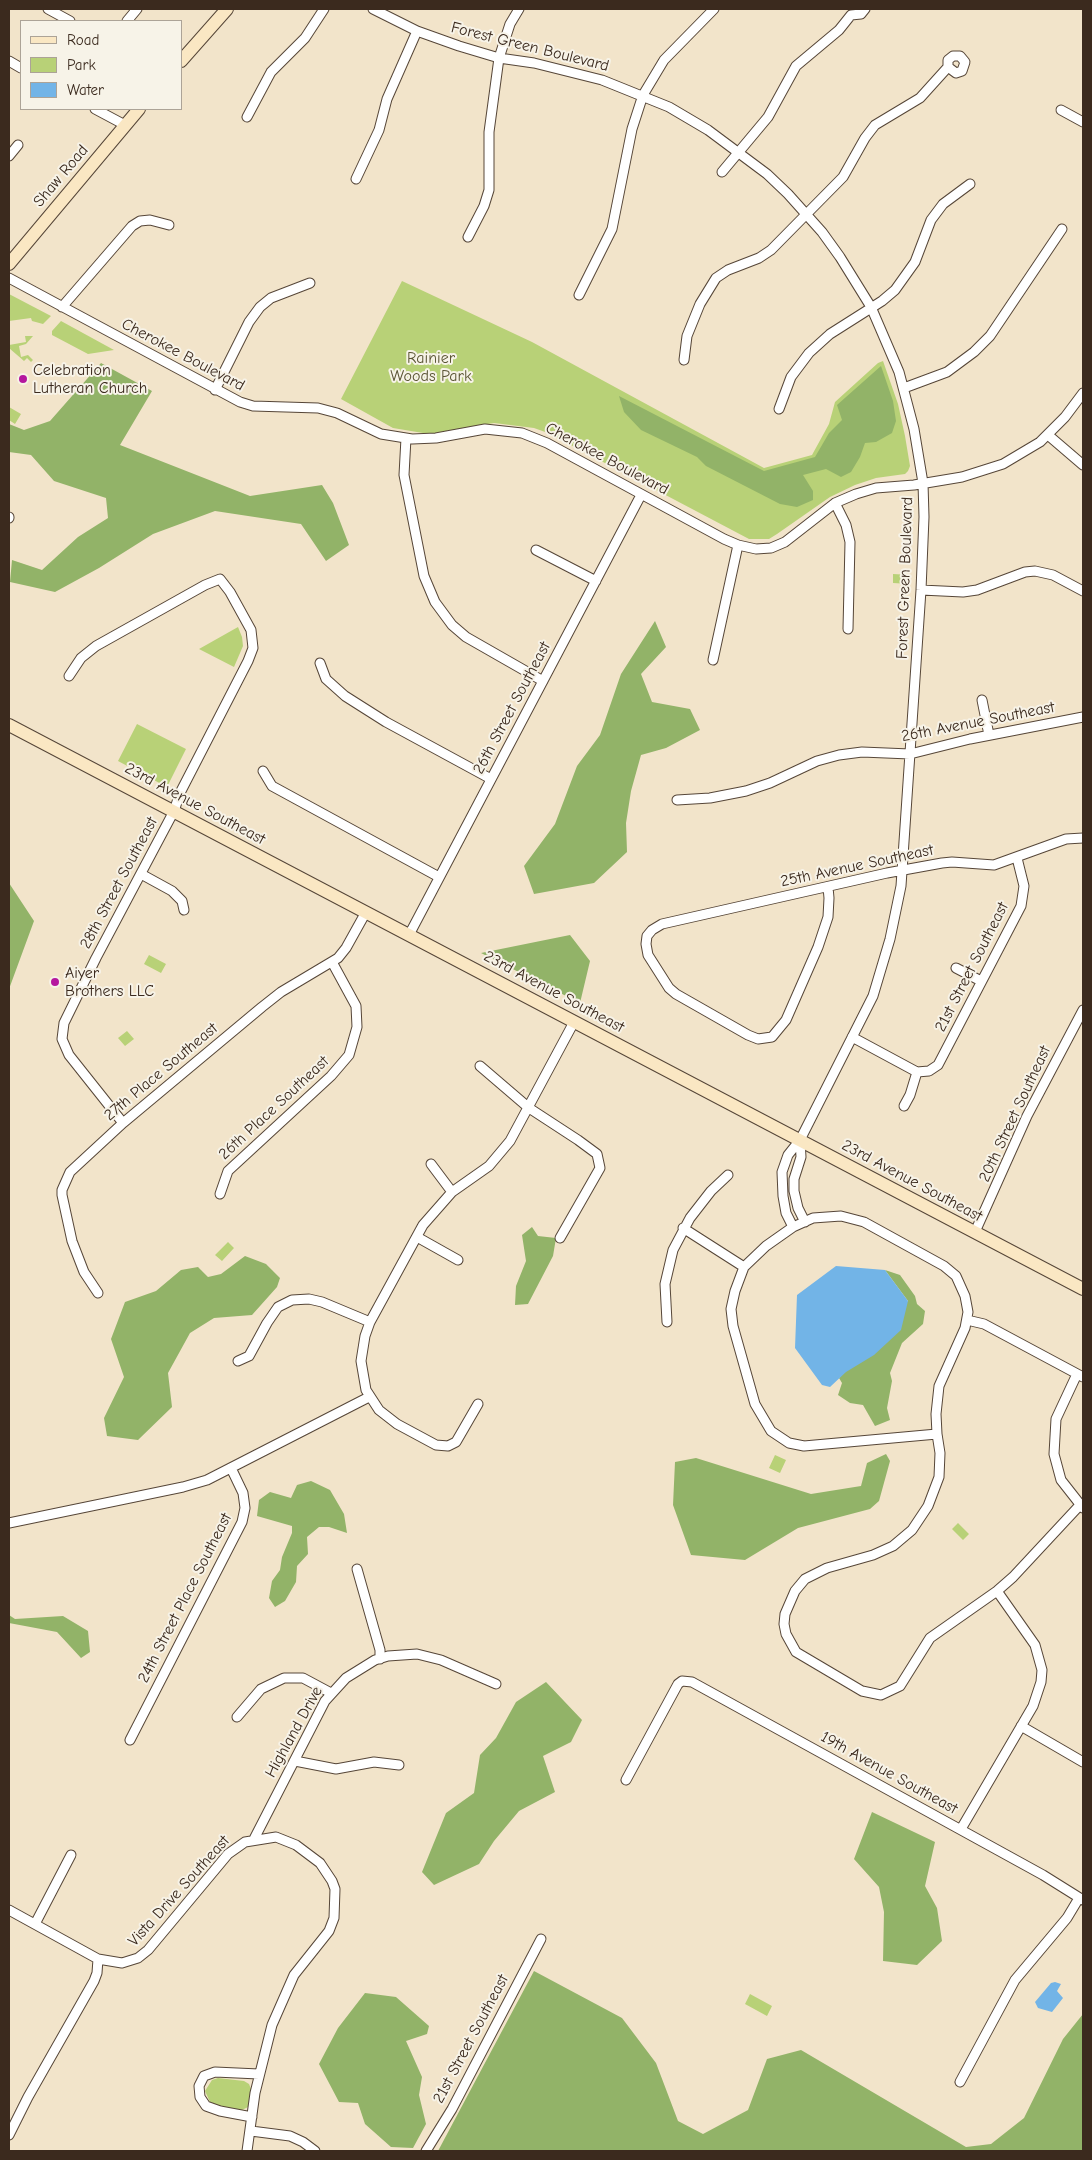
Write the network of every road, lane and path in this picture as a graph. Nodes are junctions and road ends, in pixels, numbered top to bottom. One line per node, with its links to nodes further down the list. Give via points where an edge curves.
1 (48, 9): 10 (street)
2 (136, 9): 11 (street)
3 (226, 9): 14 (street)
4 (324, 9): 22 (street, via 305,38 271,72)
5 (373, 9): 12 (street, Forest Green Boulevard)
6 (519, 9): 13 (street, via 510,24)
7 (714, 9): 18 (street, via 664,60)
8 (865, 9): 9 (street, via 861,14)
9 (849, 12): 26 (street, via 839,30 796,66 768,117)
10 (68, 20)
11 (128, 20)
12 (417, 31): 13 (street, Forest Green Boulevard); 29 (street, via 387,99 379,130)
13 (499, 58): 18 (street, Forest Green Boulevard, via 571,70); 34 (street, via 489,132 489,190)
14 (182, 59)
15 (9, 61): 16 (street)
16 (20, 67)
17 (948, 67): 31 (street, via 920,98 875,125 843,177)
18 (643, 95): 26 (street, Forest Green Boulevard, via 695,122); 38 (street, via 632,129 612,229)
19 (97, 110): 24 (street)
20 (138, 110): 24 (street, Shaw Road)
21 (1061, 110): 23 (street)
22 (247, 117)
23 (1083, 122)
24 (125, 125): 35 (street, Shaw Road)
25 (18, 145): 27 (street)
26 (740, 152): 28 (street); 31 (street, Forest Green Boulevard)
27 (9, 156)
28 (722, 172)
29 (356, 179)
30 (970, 184): 40 (street, via 938,209 906,277 889,296)
31 (807, 214): 40 (street, Forest Green Boulevard, via 840,257); 41 (street, via 766,254 716,278 700,304 687,336)
32 (169, 225): 39 (street, via 150,220 132,226)
33 (1062, 229): 42 (street, via 982,344 947,372)
34 (468, 237)
35 (9, 264)
36 (9, 278): 39 (street, Cherokee Boulevard)
37 (310, 283): 43 (street, via 271,298 260,307 249,322)
38 (580, 295)
39 (62, 307): 43 (street, Cherokee Boulevard)
40 (871, 307): 42 (street, Forest Green Boulevard); 45 (street, via 830,334 809,353 791,377)
41 (684, 360)
42 (904, 388): 49 (street, Forest Green Boulevard)
43 (215, 390): 47 (street, Cherokee Boulevard, via 253,406 318,408 337,413 381,434)
44 (1083, 393): 46 (street, Cherokee Boulevard)
45 (779, 409)
46 (1048, 435): 48 (street); 49 (street, Cherokee Boulevard, via 1022,454 990,469)
47 (406, 438): 50 (street, Cherokee Boulevard, via 430,439 485,429 522,433 547,443); 61 (street, via 404,475 424,576 435,602 452,625 466,637)
48 (1083, 466)
49 (923, 483): 51 (street, Cherokee Boulevard, via 876,488); 55 (street, Forest Green Boulevard)
50 (641, 494): 52 (street, Cherokee Boulevard); 54 (street, 26th Street Southeast)
51 (835, 503): 52 (street, Cherokee Boulevard, via 785,542 771,548 756,549); 57 (street, via 850,542)
52 (738, 545): 58 (street)
53 (536, 550): 54 (street)
54 (596, 581): 61 (street, 26th Street Southeast)
55 (921, 590): 56 (street, via 977,590 1035,571 1053,575); 66 (street, Forest Green Boulevard)
56 (1083, 590)
57 (848, 629)
58 (713, 660)
59 (320, 663): 68 (street, via 326,679 345,696)
60 (69, 676): 70 (street, 28th Street Southeast, via 81,658 96,646 220,579 251,630 253,648)
61 (543, 681): 68 (street, 26th Street Southeast)
62 (982, 700): 65 (street)
63 (1083, 717): 65 (street, 26th Avenue Southeast)
64 (9, 725): 70 (street, 23rd Avenue Southeast)
65 (988, 735): 66 (street, 26th Avenue Southeast)
66 (910, 754): 69 (street, 26th Avenue Southeast, via 862,752 839,755 746,791); 73 (street, Forest Green Boulevard)
67 (263, 770): 75 (street, via 272,786)
68 (491, 779): 75 (street, 26th Street Southeast)
69 (677, 800)
70 (174, 811): 74 (street, 28th Street Southeast); 78 (street, 23rd Avenue Southeast)
71 (1083, 838): 72 (street, 25th Avenue Southeast, via 1066,839)
72 (1017, 858): 73 (street, 25th Avenue Southeast, via 994,866 952,862); 82 (street, 21st Street Southeast, via 1024,886 1023,900)
73 (902, 872): 76 (street, 25th Avenue Southeast); 85 (street, Forest Green Boulevard, via 884,964 873,996)
74 (141, 874): 77 (street, via 172,891 182,902); 90 (street, 28th Street Southeast, via 66,1016 63,1031 69,1055)
75 (439, 877): 79 (street, 26th Street Southeast)
76 (828, 887): 76 (street, 25th Avenue Southeast, via 828,917 811,968 782,1025 772,1037 765,1039 748,1035 676,994 648,955 646,944 652,930 662,924)
77 (184, 910)
78 (366, 912): 79 (street, 23rd Avenue Southeast); 80 (street, 27th Place Southeast, via 346,948)
79 (409, 934): 84 (street, 23rd Avenue Southeast)
80 (332, 962): 90 (street, 27th Place Southeast, via 281,992); 95 (street, 26th Place Southeast, via 356,1006 357,1027 349,1055 331,1076 228,1171)
81 (956, 968): 82 (street)
82 (981, 981): 87 (street, 21st Street Southeast, via 938,1065 929,1071)
83 (1083, 1010): 99 (street, 20th Street Southeast, via 1028,1116)
84 (574, 1022): 89 (street); 91 (street, 23rd Avenue Southeast)
85 (852, 1037): 87 (street); 91 (street, Forest Green Boulevard)
86 (480, 1066): 89 (street)
87 (917, 1072): 88 (street)
88 (904, 1106)
89 (529, 1108): 94 (street, via 496,1159); 101 (street, via 591,1148 599,1159 600,1168)
90 (123, 1122): 105 (street, 27th Place Southeast, via 70,1172 62,1190 77,1259)
91 (800, 1140): 96 (street, via 801,1157 794,1191); 97 (street, Forest Green Boulevard, via 788,1155 781,1183 786,1213); 99 (street, 23rd Avenue Southeast)
92 (431, 1164): 94 (street)
93 (728, 1175): 98 (street, via 711,1191)
94 (452, 1192): 100 (street, via 423,1225)
95 (220, 1194)
96 (805, 1222): 97 (street); 106 (street, via 829,1216 852,1218 944,1266 956,1276 961,1286)
97 (793, 1227): 103 (street)
98 (684, 1228): 103 (street); 108 (street, via 673,1250 666,1276)
99 (975, 1232): 104 (street, 23rd Avenue Southeast)
100 (417, 1237): 102 (street); 107 (street)
101 (560, 1238)
102 (458, 1260)
103 (744, 1267): 113 (street, via 731,1309 734,1334 755,1404 771,1431 796,1445 811,1446)
104 (1083, 1289)
105 (98, 1292)
106 (968, 1320): 110 (street, via 984,1324); 113 (street, via 941,1380 937,1398)
107 (370, 1322): 109 (street, via 322,1302 292,1300 278,1307 249,1356); 111 (street, via 361,1361)
108 (667, 1322)
109 (238, 1361)
110 (1080, 1376): 115 (street, via 1056,1419 1054,1443 1061,1480)
111 (369, 1397): 112 (street, via 387,1418 436,1445 448,1446 456,1442); 114 (street)
112 (478, 1404)
113 (937, 1434): 118 (street, via 940,1453 936,1489 912,1530 904,1539 883,1551 827,1568 805,1579 787,1607 786,1634 801,1657 862,1690 885,1694 903,1682 930,1638)
114 (231, 1468): 116 (street, via 183,1487); 124 (street, 24th Street Place Southeast, via 243,1493 245,1508 242,1522)
115 (1082, 1507): 118 (street)
116 (9, 1523)
117 (357, 1569): 119 (street)
118 (997, 1591): 123 (street, via 1035,1645 1042,1670 1037,1698)
119 (380, 1659): 120 (street, Highland Drive, via 408,1654 428,1656); 121 (street, Highland Drive, via 346,1678)
120 (496, 1684)
121 (331, 1693): 122 (street, via 304,1678 284,1678 261,1689); 125 (street, Highland Drive)
122 (237, 1717)
123 (1021, 1726): 126 (street); 129 (street)
124 (130, 1740)
125 (295, 1761): 127 (street, via 336,1769 374,1762); 130 (street, Highland Drive)
126 (1083, 1762)
127 (399, 1765)
128 (626, 1780): 129 (street, 19th Avenue Southeast, via 678,1684 692,1682)
129 (961, 1829): 132 (street, 19th Avenue Southeast)
130 (254, 1839): 136 (street, Vista Drive Southeast, via 237,1845 228,1854 158,1939 138,1958 122,1963); 137 (street, Vista Drive Southeast, via 276,1837 309,1853 320,1862 332,1881 336,1900 329,1931 294,1975 284,1996 272,2025)
131 (71, 1855): 134 (street)
132 (1081, 1899): 138 (street, via 1015,1980)
133 (9, 1910): 134 (street)
134 (35, 1924): 136 (street)
135 (541, 1939): 144 (street, 21st Street Southeast, via 452,2109)
136 (98, 1960): 141 (street, via 94,1981)
137 (259, 2074): 139 (street, Vista Drive Southeast); 139 (street, via 215,2072 204,2076 199,2086 200,2097 206,2106)
138 (960, 2082)
139 (252, 2117): 140 (street, Vista Drive Southeast)
140 (251, 2130): 142 (street, Vista Drive Southeast); 143 (street, via 290,2136)
141 (9, 2135)
142 (246, 2151)
143 (315, 2151)
144 (426, 2151)

